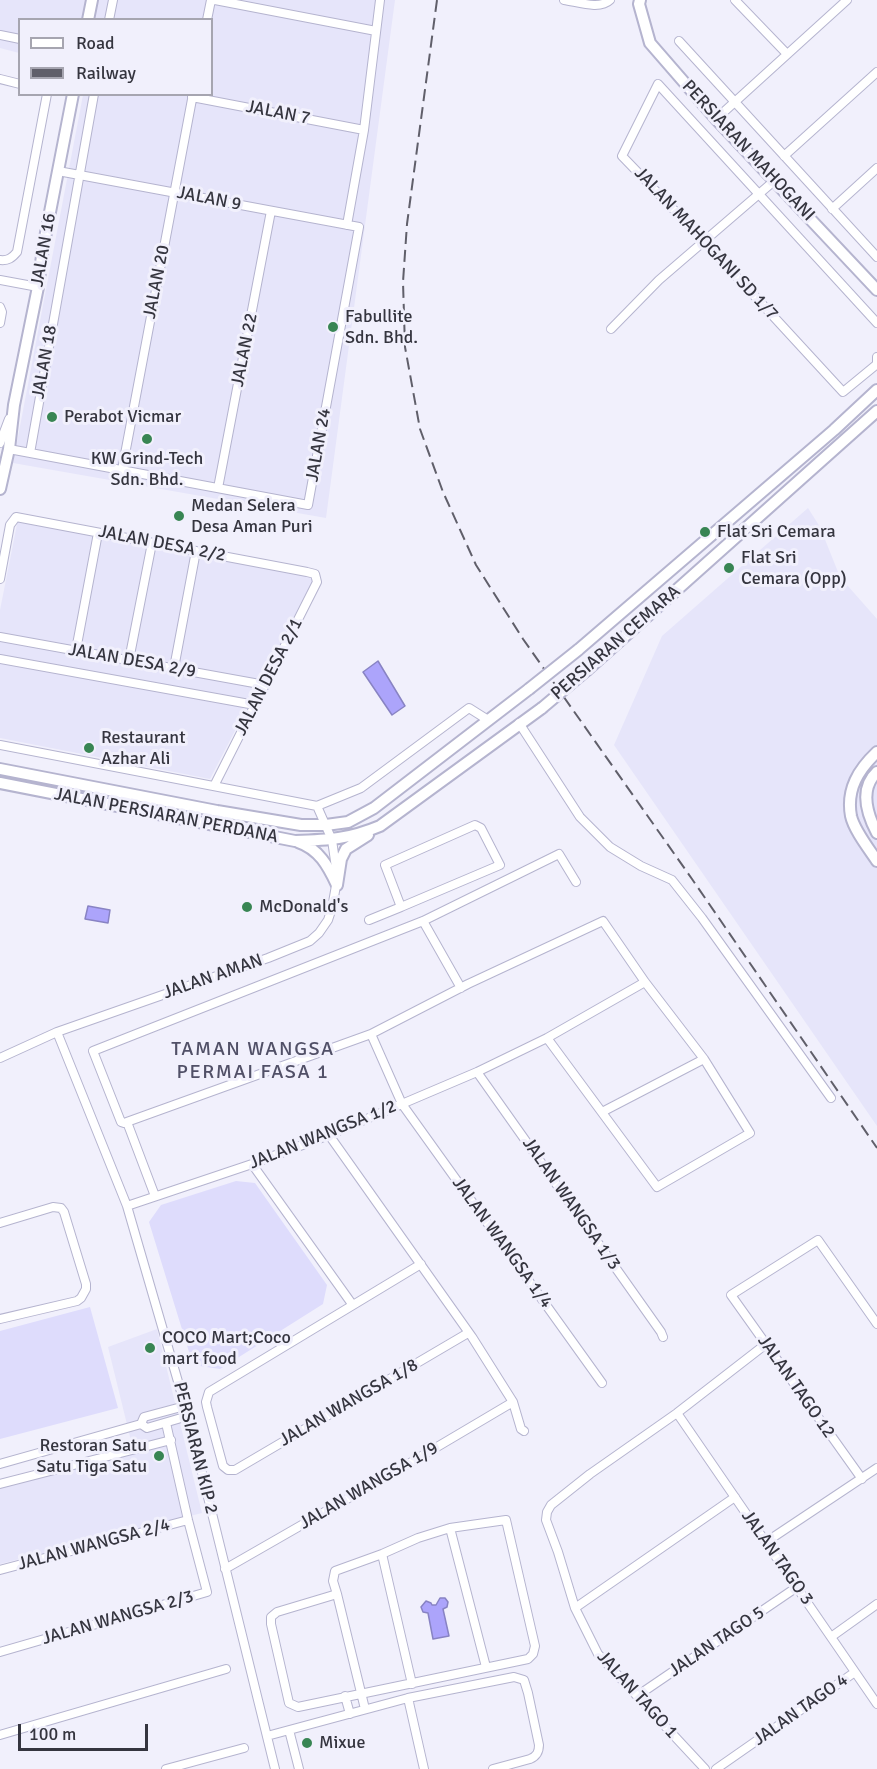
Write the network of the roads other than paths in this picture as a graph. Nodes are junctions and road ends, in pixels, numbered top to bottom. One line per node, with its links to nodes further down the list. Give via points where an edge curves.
1 (92, 0): 12 (main road)
2 (113, 0): 13 (street)
3 (213, 0): 14 (street); 15 (street)
4 (380, 0): 15 (street)
5 (564, 0): 10 (street, via 601,6)
6 (639, 0): 28 (main road, PERSIARAN MAHOGANI, via 650,43)
7 (735, 0): 19 (street)
8 (832, 0): 11 (street)
9 (847, 0): 11 (street)
10 (609, 2)
11 (839, 7): 19 (street)
12 (88, 18)
13 (109, 18)
14 (208, 18)
15 (376, 31): 29 (street)
16 (0, 35): 17 (street)
17 (18, 39)
18 (680, 41): 27 (street)
19 (787, 54): 27 (street)
20 (877, 72): 30 (street)
21 (0, 79): 22 (street)
22 (18, 84)
23 (47, 96): 43 (street, via 17,252 6,261)
24 (71, 96): 32 (main road, JALAN 16)
25 (94, 96): 33 (street, JALAN 18)
26 (193, 96): 29 (street, JALAN 7); 35 (street, JALAN 20)
27 (734, 102): 28 (street); 30 (street)
28 (716, 119): 34 (main road, PERSIARAN MAHOGANI)
29 (364, 130): 39 (street)
30 (784, 156): 37 (street)
31 (877, 168): 37 (street)
32 (58, 171): 33 (street, JALAN 9); 45 (main road, JALAN 16)
33 (80, 175): 35 (street, JALAN 9); 55 (street, JALAN 18)
34 (774, 181): 36 (street); 46 (main road, PERSIARAN MAHOGANI)
35 (174, 193): 38 (street, JALAN 9); 56 (street, JALAN 20)
36 (759, 194): 41 (street); 41 (street, JALAN MAHOGANI SD 1/7, via 658,84 622,156); 49 (street)
37 (832, 209): 42 (street)
38 (271, 211): 39 (street, JALAN 9); 57 (street, JALAN 22)
39 (347, 225): 40 (street, JALAN 9)
40 (359, 227): 57 (street, JALAN 24, via 308,505)
41 (704, 241): 50 (street); 51 (street, JALAN MAHOGANI SD 1/7, via 843,392 877,364)
42 (877, 257)
43 (0, 260)
44 (0, 280): 45 (street)
45 (38, 287): 54 (main road, JALAN 16)
46 (877, 290)
47 (0, 307): 48 (street)
48 (0, 323)
49 (877, 323)
50 (611, 329)
51 (877, 357)
52 (877, 390): 71 (main road, PERSIARAN CEMARA, bridge, via 578,650)
53 (877, 411): 72 (main road, PERSIARAN CEMARA, bridge, via 587,670)
54 (4, 446): 55 (street, JALAN 24); 58 (main road, JALAN 16)
55 (30, 453): 56 (street, JALAN 24)
56 (122, 470): 57 (street, JALAN 24)
57 (218, 488)
58 (0, 489)
59 (98, 533): 60 (street, JALAN DESA 2/2); 63 (street, JALAN DESA 2/2, via 16,517 10,525); 65 (street)
60 (152, 543): 61 (street, JALAN DESA 2/2); 67 (street)
61 (196, 551): 62 (street, JALAN DESA 2/2); 68 (street)
62 (307, 572): 69 (street, JALAN DESA 2/1, via 315,574 317,582)
63 (0, 579)
64 (0, 637): 65 (street, JALAN DESA 2/9)
65 (76, 650): 67 (street, JALAN DESA 2/9)
66 (0, 659): 70 (street)
67 (129, 660): 68 (street, JALAN DESA 2/9)
68 (174, 668): 69 (street, JALAN DESA 2/9)
69 (265, 685): 70 (street, JALAN DESA 2/1)
70 (255, 705): 78 (street, JALAN DESA 2/1)
71 (488, 720): 79 (street, via 469,708 361,788); 80 (main road, PERSIARAN CEMARA, via 374,808 348,822)
72 (519, 723): 81 (main road, PERSIARAN CEMARA); 101 (street, via 580,817 610,847 672,880)
73 (0, 745): 78 (street)
74 (877, 752): 85 (main road, via 856,775 851,816)
75 (0, 769): 80 (main road, JALAN PERSIARAN PERDANA, via 217,811 301,825)
76 (877, 772): 82 (main road, via 866,801 867,814)
77 (0, 783): 84 (main road, JALAN PERSIARAN PERDANA)
78 (213, 786): 79 (street)
79 (317, 806): 80 (street)
80 (326, 825): 83 (street, JALAN AMAN)
81 (380, 826): 83 (main road, PERSIARAN CEMARA); 89 (main road, via 346,849)
82 (877, 832)
83 (332, 840): 84 (main road, JALAN PERSIARAN PERDANA); 89 (street, JALAN AMAN)
84 (296, 841): 89 (main road, via 314,850)
85 (877, 861)
86 (500, 865): 87 (street); 90 (street); 90 (street, via 481,828 475,825 385,865)
87 (507, 880): 88 (street, via 559,854); 92 (street)
88 (576, 882)
89 (337, 885): 95 (street, JALAN AMAN, via 328,920 310,941)
90 (401, 907): 91 (street)
91 (369, 920)
92 (423, 921): 94 (street); 104 (street, via 93,1051)
93 (645, 982): 94 (street, via 603,921); 97 (street, JALAN WANGSA 1/2); 99 (street)
94 (464, 986): 96 (street)
95 (57, 1032): 98 (street, JALAN AMAN); 108 (street, PERSIARAN KIP 2)
96 (371, 1034): 102 (street, JALAN WANGSA 1/4); 104 (street)
97 (547, 1038): 100 (street, JALAN WANGSA 1/2); 103 (street)
98 (0, 1058)
99 (704, 1059): 103 (street); 103 (street, via 750,1133 657,1187)
100 (477, 1072): 102 (street, JALAN WANGSA 1/2); 115 (street, JALAN WANGSA 1/3)
101 (831, 1098)
102 (402, 1104): 105 (street, JALAN WANGSA 1/2); 117 (street, JALAN WANGSA 1/4)
103 (602, 1112)
104 (125, 1122): 107 (street)
105 (328, 1135): 106 (street, JALAN WANGSA 1/2); 110 (street)
106 (252, 1164): 107 (street, JALAN WANGSA 1/2); 111 (street)
107 (155, 1196): 108 (street, JALAN WANGSA 1/2)
108 (127, 1206): 119 (street, PERSIARAN KIP 2)
109 (0, 1222): 112 (street, via 61,1208 86,1289 77,1300)
110 (421, 1264): 111 (street); 114 (street)
111 (352, 1304): 114 (street, JALAN WANGSA 1/8, via 207,1396 223,1466 228,1470 235,1470)
112 (0, 1319)
113 (877, 1324): 116 (street, JALAN TAGO 12, via 818,1240 731,1295)
114 (468, 1332): 118 (street)
115 (663, 1337)
116 (766, 1344): 120 (street); 128 (street, JALAN TAGO 12)
117 (602, 1383)
118 (513, 1402): 124 (street); 135 (street, JALAN WANGSA 1/9)
119 (185, 1406): 121 (street, PERSIARAN KIP 2); 123 (street, via 144,1417)
120 (677, 1413): 130 (street, JALAN TAGO 3); 140 (street, JALAN TAGO 1, via 590,1474 547,1512 546,1520)
121 (188, 1416): 122 (street); 135 (street, PERSIARAN KIP 2)
122 (166, 1423): 123 (street, via 147,1428); 125 (street, JALAN WANGSA 2/3)
123 (141, 1424): 126 (street)
124 (524, 1431)
125 (171, 1440): 129 (street); 131 (street, JALAN WANGSA 2/3)
126 (0, 1464)
127 (877, 1468): 128 (street)
128 (862, 1479): 133 (street)
129 (0, 1484)
130 (735, 1497): 133 (street, JALAN TAGO 3); 140 (street)
131 (188, 1520): 136 (street, JALAN WANGSA 2/4); 142 (street, JALAN WANGSA 2/3, via 207,1592)
132 (450, 1528): 134 (street); 143 (street); 143 (street, via 506,1520 535,1646 528,1659)
133 (766, 1542): 137 (street, JALAN TAGO 3)
134 (382, 1554): 138 (street, via 335,1571); 146 (street)
135 (225, 1569): 156 (street, PERSIARAN KIP 2)
136 (0, 1570)
137 (797, 1587): 141 (street, JALAN TAGO 3); 149 (street, JALAN TAGO 5)
138 (337, 1594): 147 (street); 148 (street, via 277,1612 270,1620 289,1703 298,1707)
139 (877, 1604): 141 (street)
140 (575, 1608): 149 (street, JALAN TAGO 1, via 598,1654)
141 (831, 1637): 145 (street, JALAN TAGO 3)
142 (0, 1652)
143 (486, 1667): 146 (street)
144 (226, 1669): 155 (street)
145 (855, 1672): 151 (street, JALAN TAGO 3); 164 (street, JALAN TAGO 4)
146 (412, 1684): 147 (street)
147 (361, 1693): 148 (street); 152 (street)
148 (345, 1696): 153 (street)
149 (637, 1696): 163 (street, JALAN TAGO 1)
150 (408, 1698): 152 (street); 161 (street); 162 (street, via 514,1677 524,1680 539,1750 530,1760)
151 (877, 1704)
152 (365, 1709): 153 (street)
153 (350, 1714): 154 (street)
154 (289, 1730): 156 (street); 160 (street)
155 (0, 1735)
156 (267, 1736): 159 (street, PERSIARAN KIP 2)
157 (243, 1748): 158 (street)
158 (166, 1769)
159 (275, 1769)
160 (299, 1769)
161 (424, 1769)
162 (493, 1769)
163 (705, 1769)
164 (716, 1769)

